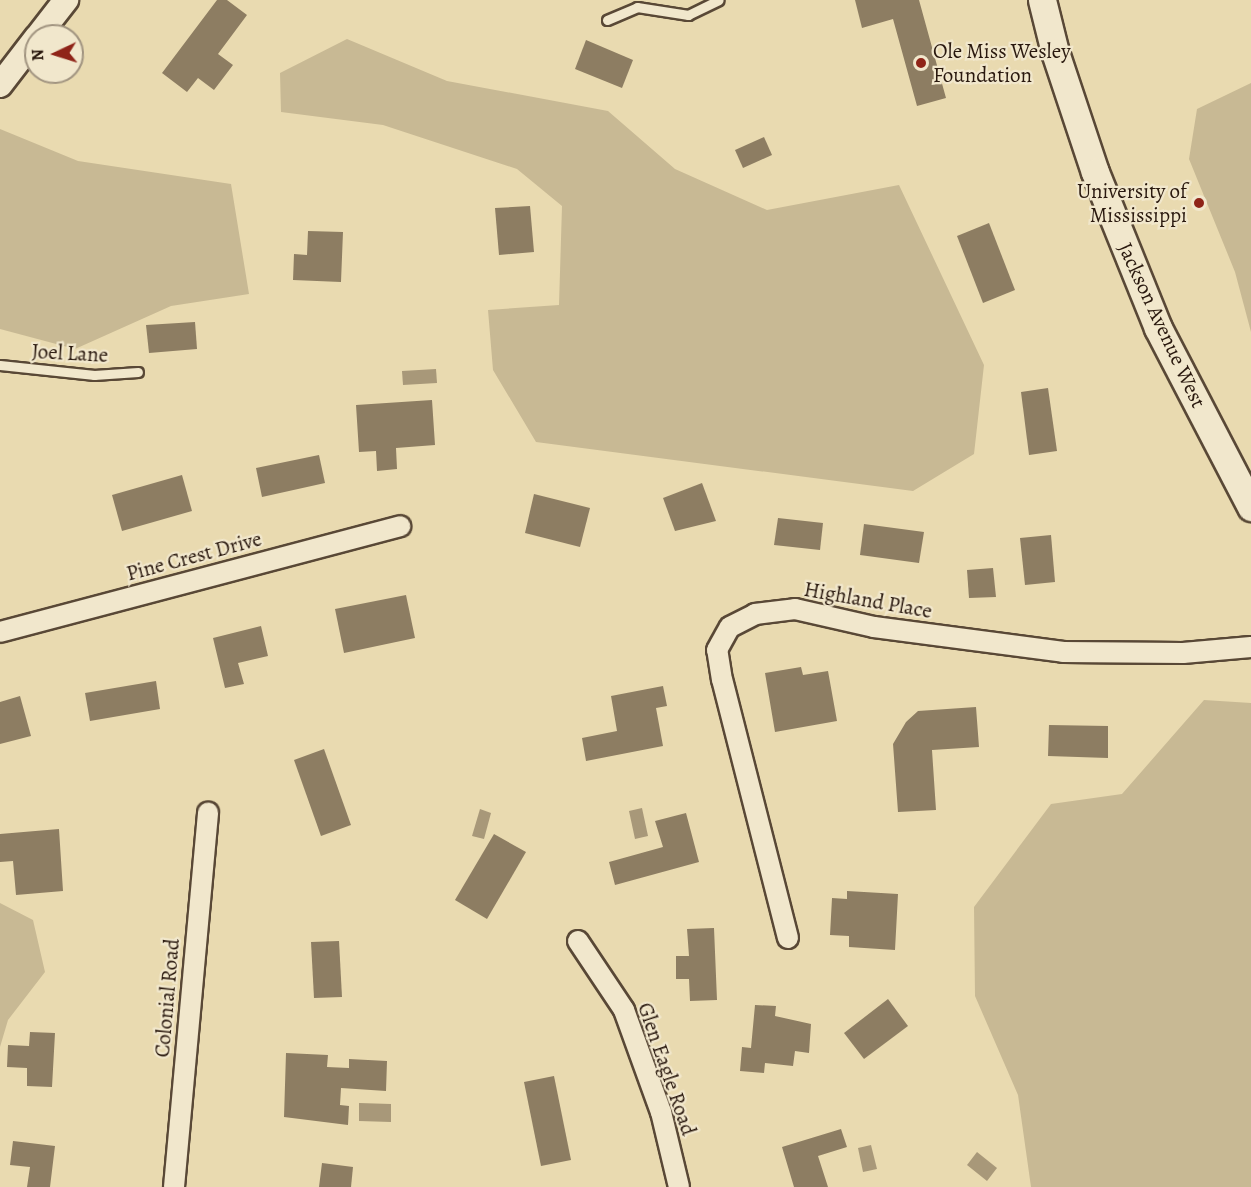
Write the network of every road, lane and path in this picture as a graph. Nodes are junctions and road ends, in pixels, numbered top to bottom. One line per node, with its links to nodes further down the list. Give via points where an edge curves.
1 (66, 0): 5 (street)
2 (719, 0): 4 (lane, via 688,15 637,7)
3 (1042, 0): 10 (main road, Jackson Avenue West, via 1054,52 1095,172 1158,328)
4 (607, 20)
5 (47, 24)
6 (24, 54): 7 (street)
7 (0, 85)
8 (0, 365): 9 (lane, Joel Lane, via 94,375)
9 (138, 372)
10 (1251, 507)
11 (400, 526): 12 (street, Pine Crest Drive)
12 (0, 632)
13 (1251, 646): 15 (street, Highland Place, via 1183,653 1063,652 874,627 795,609 755,614 730,627 717,650 718,660)
14 (208, 813): 17 (street, Colonial Road)
15 (788, 939)
16 (579, 941): 18 (street, Glen Eagle Road, via 624,1010 661,1112)
17 (174, 1187)
18 (679, 1187)

